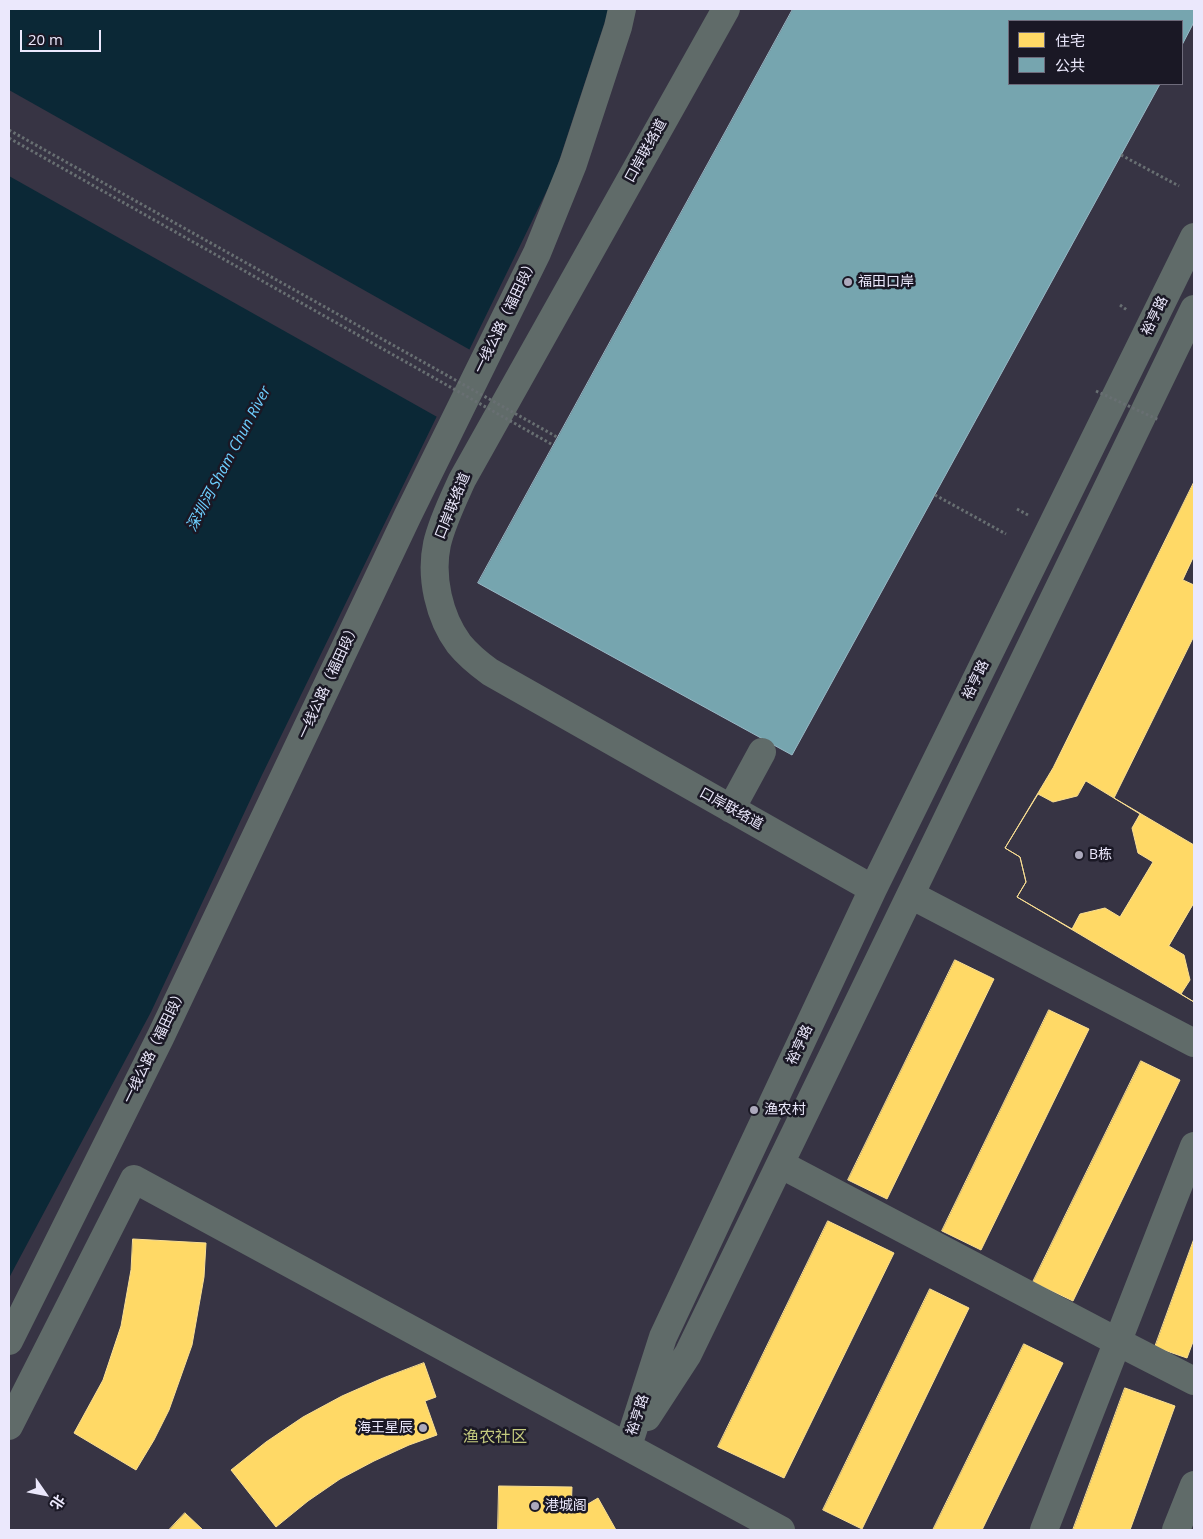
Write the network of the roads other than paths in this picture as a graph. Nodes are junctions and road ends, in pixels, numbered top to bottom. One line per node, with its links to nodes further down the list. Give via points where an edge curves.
1 (622, 9): 12 (street, 一线公路（福田段）, via 572,164 537,253 408,515 160,1038)
2 (726, 9): 6 (street, 口岸联络道, via 462,480 443,525 435,568 436,587 449,628 474,659 490,672)
3 (1194, 237): 7 (street, 裕亨路)
4 (1194, 309): 8 (street, 裕亨路)
5 (762, 752): 6 (street)
6 (731, 809): 7 (street, 口岸联络道)
7 (873, 889): 16 (street, 裕亨路, via 663,1337)
8 (911, 895): 9 (street); 11 (street, 裕亨路)
9 (1194, 1043)
10 (1194, 1146): 13 (street)
11 (780, 1164): 13 (street); 16 (street, 裕亨路, via 688,1354)
12 (9, 1341)
13 (1118, 1342): 14 (street); 19 (street)
14 (1194, 1381)
15 (9, 1426): 16 (street, via 134,1179)
16 (628, 1446): 18 (street)
17 (1194, 1484): 20 (street)
18 (781, 1530)
19 (1044, 1530)
20 (1176, 1530)

